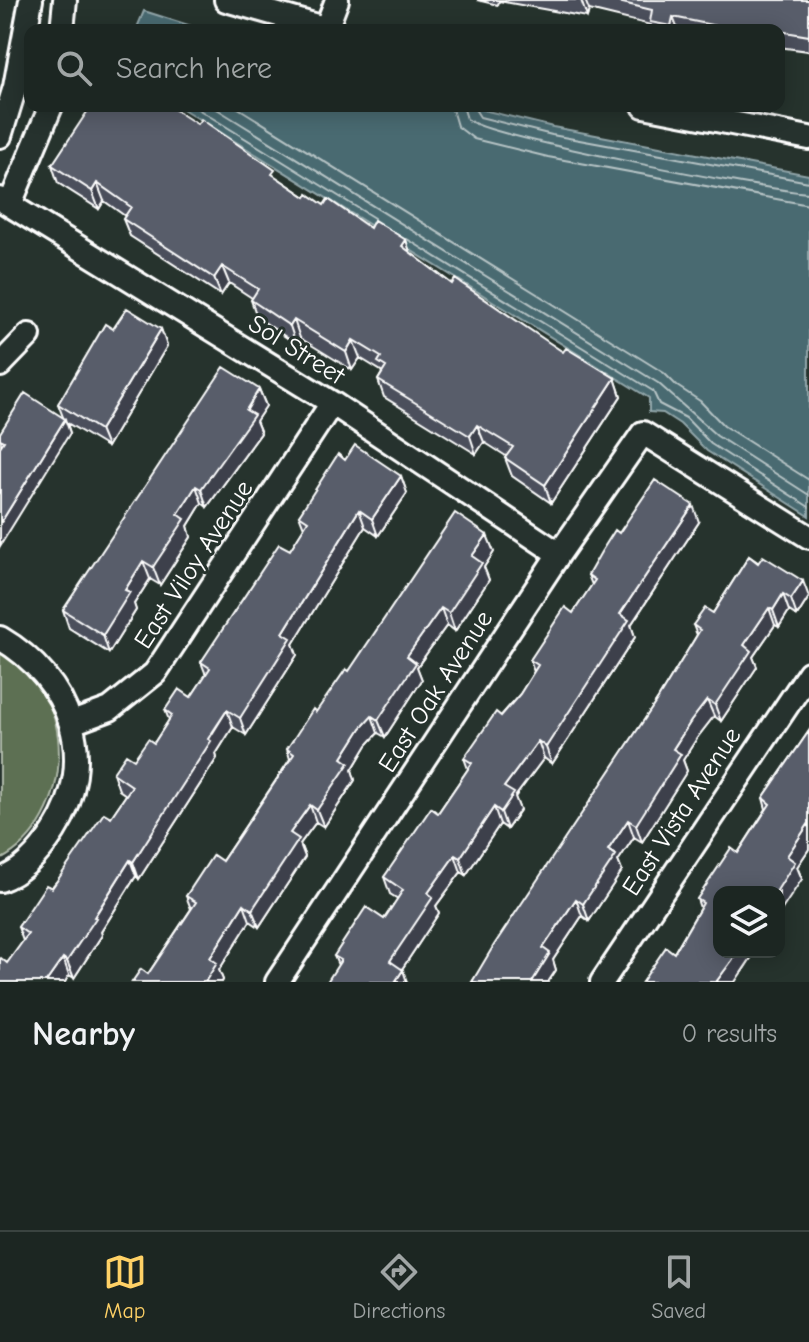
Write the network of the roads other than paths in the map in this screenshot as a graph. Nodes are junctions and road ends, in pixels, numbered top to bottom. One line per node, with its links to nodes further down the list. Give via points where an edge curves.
1 (31, 0): 5 (street)
2 (65, 0): 6 (street)
3 (226, 0): 7 (street)
4 (337, 0): 8 (street)
5 (27, 24)
6 (63, 24)
7 (310, 24)
8 (330, 24)
9 (24, 38): 12 (street)
10 (48, 112): 14 (street)
11 (675, 112): 13 (street)
12 (0, 136)
13 (809, 138)
14 (5, 202): 17 (street, Sol Street)
15 (29, 335): 16 (street)
16 (0, 365)
17 (332, 403): 19 (street, Sol Street); 22 (street, East Viloy Avenue, via 155,673 110,709)
18 (809, 537): 19 (street, East Oak Avenue, via 643,433)
19 (559, 554): 24 (street, East Oak Avenue)
20 (0, 638): 22 (street, via 28,654 56,687)
21 (809, 673): 25 (street, East Vista Avenue)
22 (72, 723): 23 (street, via 76,771 65,813 42,849)
23 (0, 880)
24 (277, 982)
25 (602, 982)

